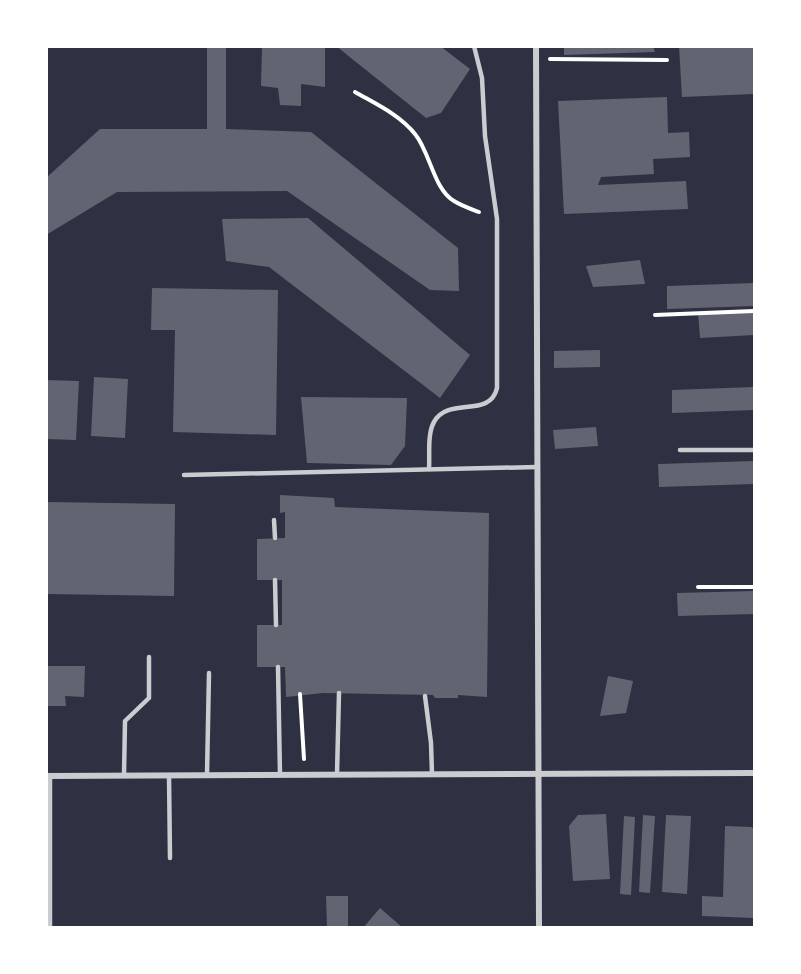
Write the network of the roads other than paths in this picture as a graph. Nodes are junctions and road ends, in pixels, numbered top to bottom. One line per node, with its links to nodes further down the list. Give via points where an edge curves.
1 (474, 46): 6 (lane, via 482,78 485,136 497,219 496,393 483,405 447,410 440,415 431,431)
2 (536, 46): 5 (street)
3 (680, 450): 4 (lane)
4 (754, 450)
5 (537, 467): 6 (lane); 20 (street)
6 (429, 470): 7 (lane)
7 (184, 475)
8 (274, 520): 9 (lane)
9 (275, 538)
10 (275, 580): 11 (lane)
11 (276, 625)
12 (149, 657): 21 (lane, via 148,698 125,721)
13 (278, 667): 24 (lane)
14 (209, 673): 23 (lane)
15 (339, 693): 18 (lane)
16 (425, 696): 19 (lane)
17 (754, 773): 20 (street)
18 (337, 774): 19 (street); 24 (street)
19 (432, 774): 20 (street)
20 (537, 774): 28 (street)
21 (124, 775): 22 (street); 25 (street)
22 (170, 775): 23 (street); 26 (lane)
23 (207, 775): 24 (street)
24 (280, 775)
25 (48, 776): 27 (lane)
26 (170, 858)
27 (50, 927)
28 (539, 927)

